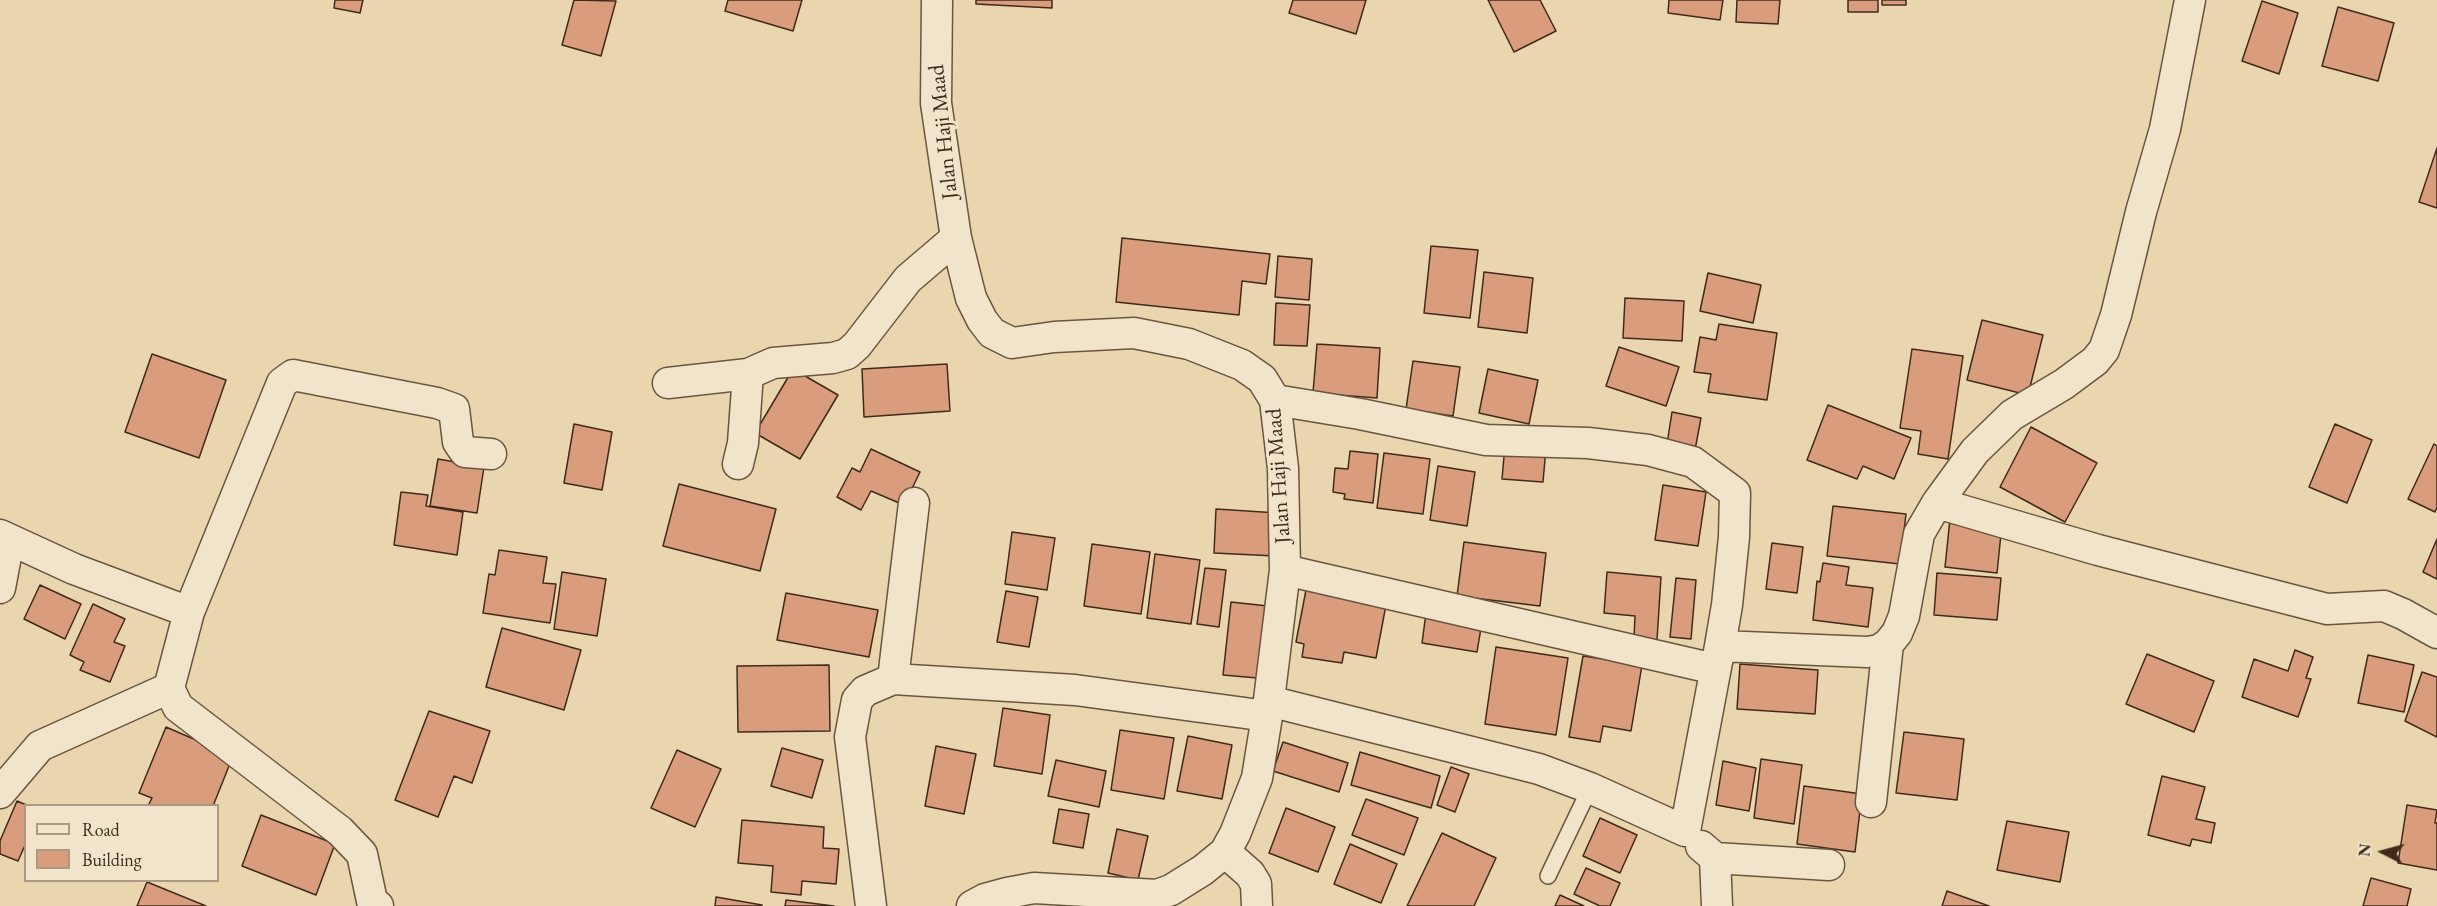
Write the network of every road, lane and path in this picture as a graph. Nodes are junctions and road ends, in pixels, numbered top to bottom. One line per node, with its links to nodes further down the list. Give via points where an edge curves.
1 (937, 0): 3 (street, Jalan Haji Maad, via 936,104)
2 (2190, 0): 10 (street, via 2165,129 2104,350 2074,377 2012,416 1975,451)
3 (956, 237): 4 (street, via 908,279 847,354 773,363); 6 (street, Jalan Haji Maad, via 971,298 992,333 1006,342 1134,333 1189,344 1242,364 1262,379)
4 (748, 374): 5 (street); 8 (street)
5 (668, 383)
6 (1275, 400): 12 (street, Jalan Haji Maad, via 1283,468); 17 (street, via 1486,440 1588,443 1648,450 1693,462 1735,493 1727,605)
7 (491, 454): 14 (street, via 465,452 458,442 453,409 293,375 282,383)
8 (738, 464)
9 (915, 503): 18 (street)
10 (1937, 503): 15 (street, via 2098,550 2327,609 2384,606); 16 (street, via 1919,534 1904,616)
11 (4, 537): 13 (street); 14 (street, via 74,569)
12 (1285, 570): 17 (street); 20 (street, Jalan Haji Maad)
13 (0, 588)
14 (189, 612): 19 (street)
15 (2437, 633)
16 (1888, 644): 17 (street, via 1867,652); 23 (street)
17 (1718, 658): 24 (street)
18 (893, 679): 20 (street, via 1076,690); 30 (street, via 865,691 857,700 850,737)
19 (169, 688): 22 (street, via 40,746); 29 (street, via 178,707 340,831 362,854 372,901)
20 (1268, 708): 21 (street, via 1539,769); 25 (street, Jalan Haji Maad, via 1257,778)
21 (1590, 788): 24 (street); 28 (lane)
22 (0, 793)
23 (1871, 802)
24 (1685, 831): 26 (street)
25 (1225, 852): 31 (street, Jalan Haji Maad, via 1203,870 1157,895 1034,888 985,899); 32 (street, via 1256,884)
26 (1715, 858): 27 (street); 33 (street)
27 (1829, 865)
28 (1548, 876)
29 (378, 906)
30 (871, 906)
31 (972, 906)
32 (1257, 906)
33 (1717, 906)

